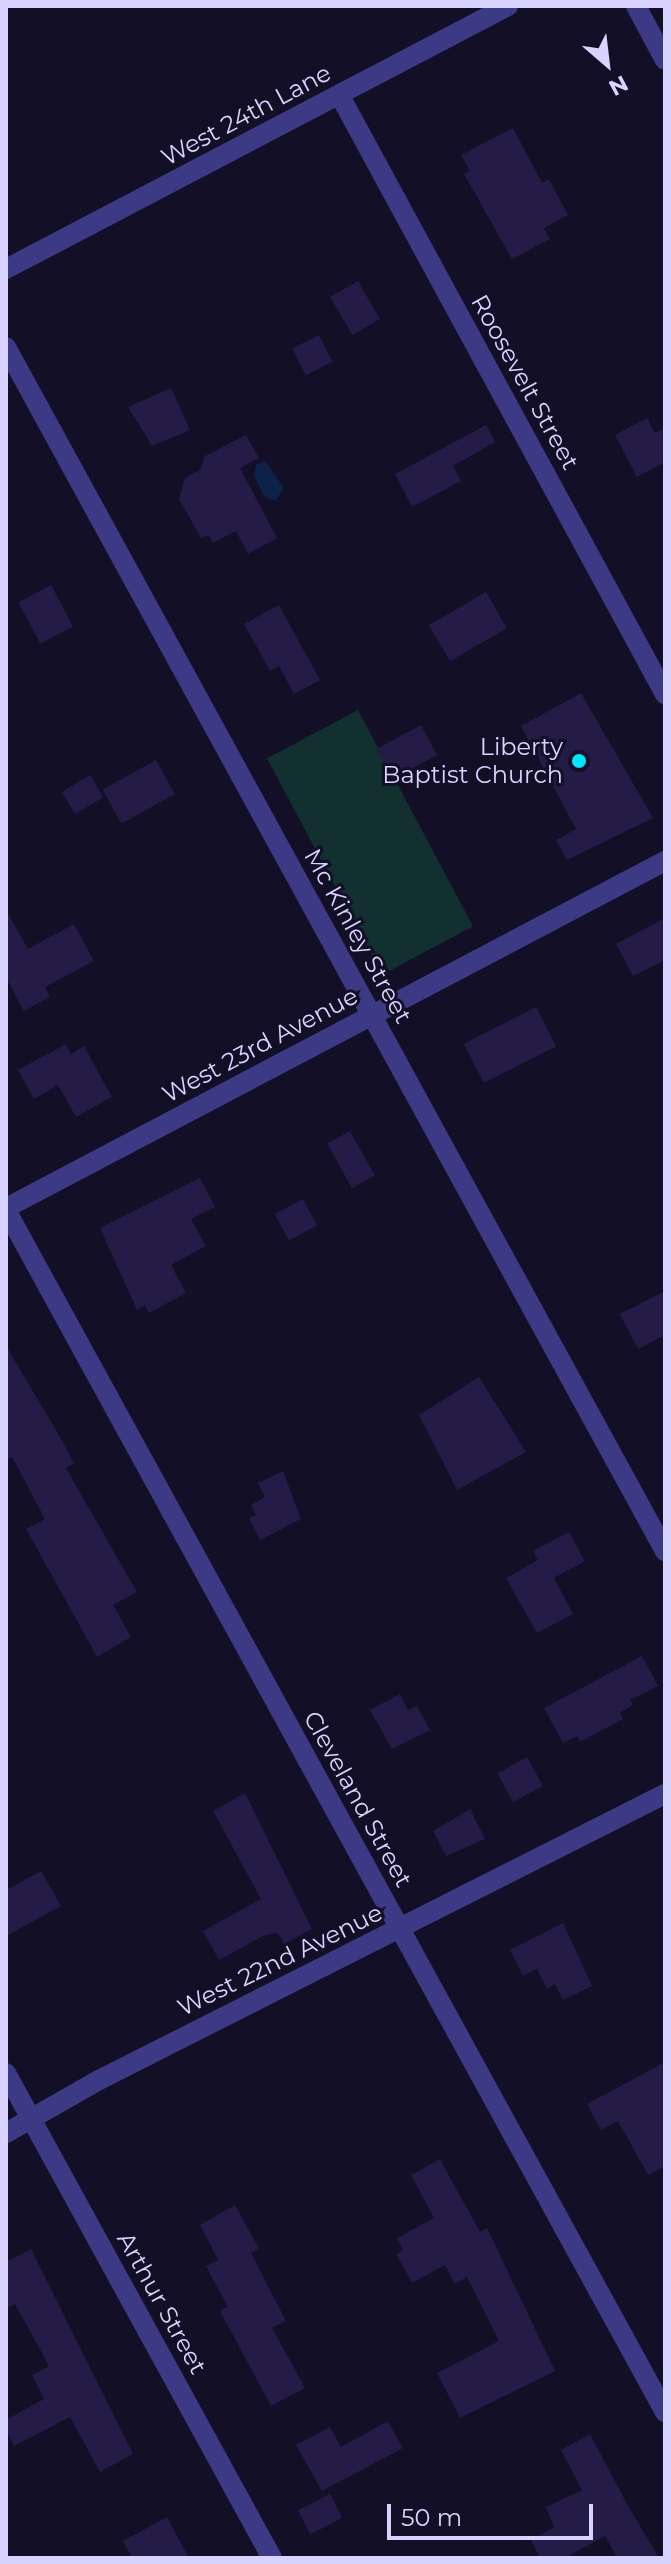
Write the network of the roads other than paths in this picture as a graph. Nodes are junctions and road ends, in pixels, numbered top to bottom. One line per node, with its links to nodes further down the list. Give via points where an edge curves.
1 (508, 6): 4 (street, West 24th Lane)
2 (636, 6): 3 (street)
3 (665, 60)
4 (340, 96): 5 (street, West 24th Lane); 7 (street, Roosevelt Street)
5 (6, 269)
6 (6, 347): 9 (street, Mc Kinley Street)
7 (665, 694)
8 (665, 861): 9 (street, West 23rd Avenue)
9 (372, 1015): 10 (street, West 23rd Avenue); 11 (street, Mc Kinley Street)
10 (6, 1209): 13 (street, Cleveland Street)
11 (665, 1551)
12 (665, 1794): 13 (street, West 22nd Avenue)
13 (400, 1930): 15 (street, West 22nd Avenue, via 99,2080); 17 (street, Cleveland Street)
14 (6, 2073): 15 (street, Arthur Street)
15 (32, 2119): 16 (street, West 22nd Avenue); 18 (street, Arthur Street)
16 (6, 2133)
17 (665, 2412)
18 (272, 2558)

